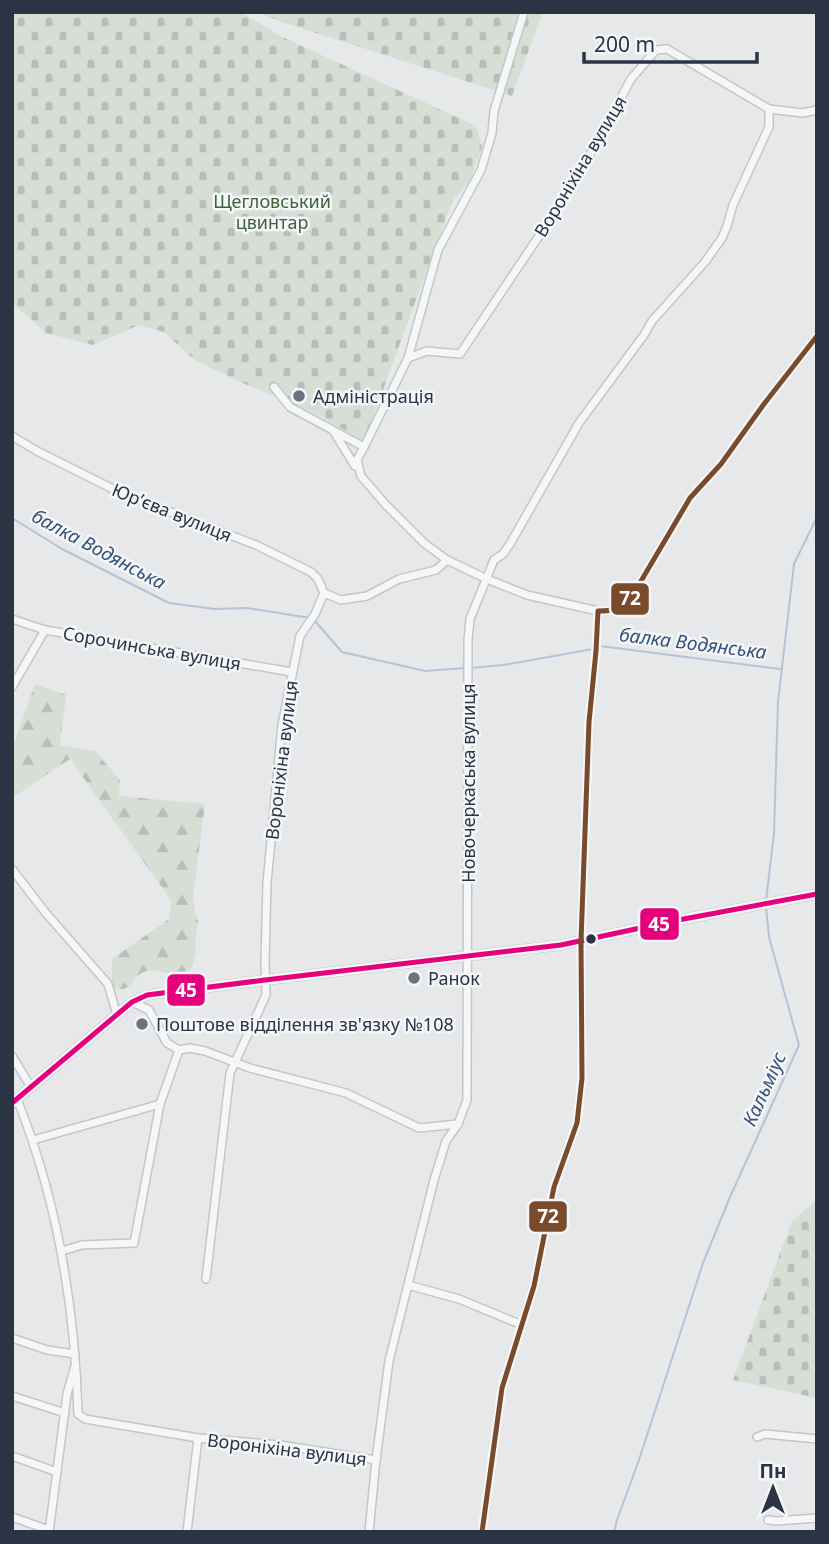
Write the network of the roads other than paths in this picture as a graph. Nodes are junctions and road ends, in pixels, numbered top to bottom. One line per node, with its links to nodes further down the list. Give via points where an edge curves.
1 (524, 12): 5 (street, via 481,170 438,250)
2 (769, 109): 3 (street, Вороніхіна вулиця); 5 (street, Вороніхіна вулиця, via 667,49 656,50 631,79 549,221 460,354 427,351); 12 (street, Новочеркаська вулиця, via 769,127 717,246 652,321 579,423 510,544 494,560)
3 (817, 110)
4 (817, 337): 14 (street, via 690,498 631,598 613,611)
5 (408, 358): 9 (street)
6 (274, 387): 7 (street, via 290,407)
7 (333, 430): 9 (street); 10 (street)
8 (12, 436): 13 (street, Юр’єва вулиця, via 121,493 257,545 311,572)
9 (364, 447): 10 (street, via 357,460)
10 (361, 476): 11 (street, via 424,543)
11 (447, 560): 12 (street); 13 (street, via 436,570 399,579 367,596 341,600)
12 (487, 579): 14 (street, via 527,595); 22 (street, Новочеркаська вулиця, via 470,619)
13 (324, 593): 17 (street, Вороніхіна вулиця, via 300,636)
14 (598, 611): 21 (street)
15 (12, 619): 16 (street, Сорочинська вулиця)
16 (45, 630): 17 (street, Сорочинська вулиця); 18 (street)
17 (292, 672): 23 (street, Вороніхіна вулиця, via 282,725 267,883)
18 (12, 687)
19 (12, 869): 25 (street, via 108,984)
20 (817, 894): 21 (street)
21 (581, 941): 22 (street); 37 (street, via 582,1078 577,1123 554,1186)
22 (468, 955): 23 (street); 32 (street, Новочеркаська вулиця, via 467,1100)
23 (265, 980): 24 (street, via 146,995); 28 (street, Вороніхіна вулиця, via 266,995)
24 (132, 1002): 25 (street); 26 (street, via 149,1010 167,1043)
25 (117, 1015): 29 (street)
26 (178, 1050): 28 (street, via 205,1051); 31 (street)
27 (12, 1056): 29 (street)
28 (235, 1062): 32 (street, via 346,1093 419,1128); 35 (street, Вороніхіна вулиця)
29 (31, 1087): 30 (street)
30 (15, 1101): 33 (street)
31 (160, 1104): 33 (street); 34 (street, via 134,1243 82,1245)
32 (458, 1124): 36 (street, Новочеркаська вулиця, via 446,1140)
33 (33, 1140): 34 (street)
34 (62, 1251): 39 (street)
35 (206, 1279)
36 (408, 1285): 37 (street, via 459,1298); 46 (street, Новочеркаська вулиця, via 389,1361)
37 (522, 1325): 54 (street, via 502,1388)
38 (12, 1338): 39 (street)
39 (76, 1358): 41 (street); 43 (street, Вороніхіна вулиця, via 81,1417)
40 (12, 1396): 41 (street)
41 (65, 1413): 47 (street)
42 (757, 1437): 44 (street)
43 (198, 1438): 46 (street, Вороніхіна вулиця); 52 (street, Вороніхіна вулиця)
44 (817, 1439)
45 (12, 1456): 47 (street)
46 (376, 1460): 53 (street, Новочеркаська вулиця)
47 (57, 1472): 51 (street)
48 (12, 1517): 51 (street)
49 (817, 1518): 50 (street)
50 (768, 1520)
51 (49, 1531)
52 (187, 1532)
53 (369, 1532)
54 (482, 1532)

